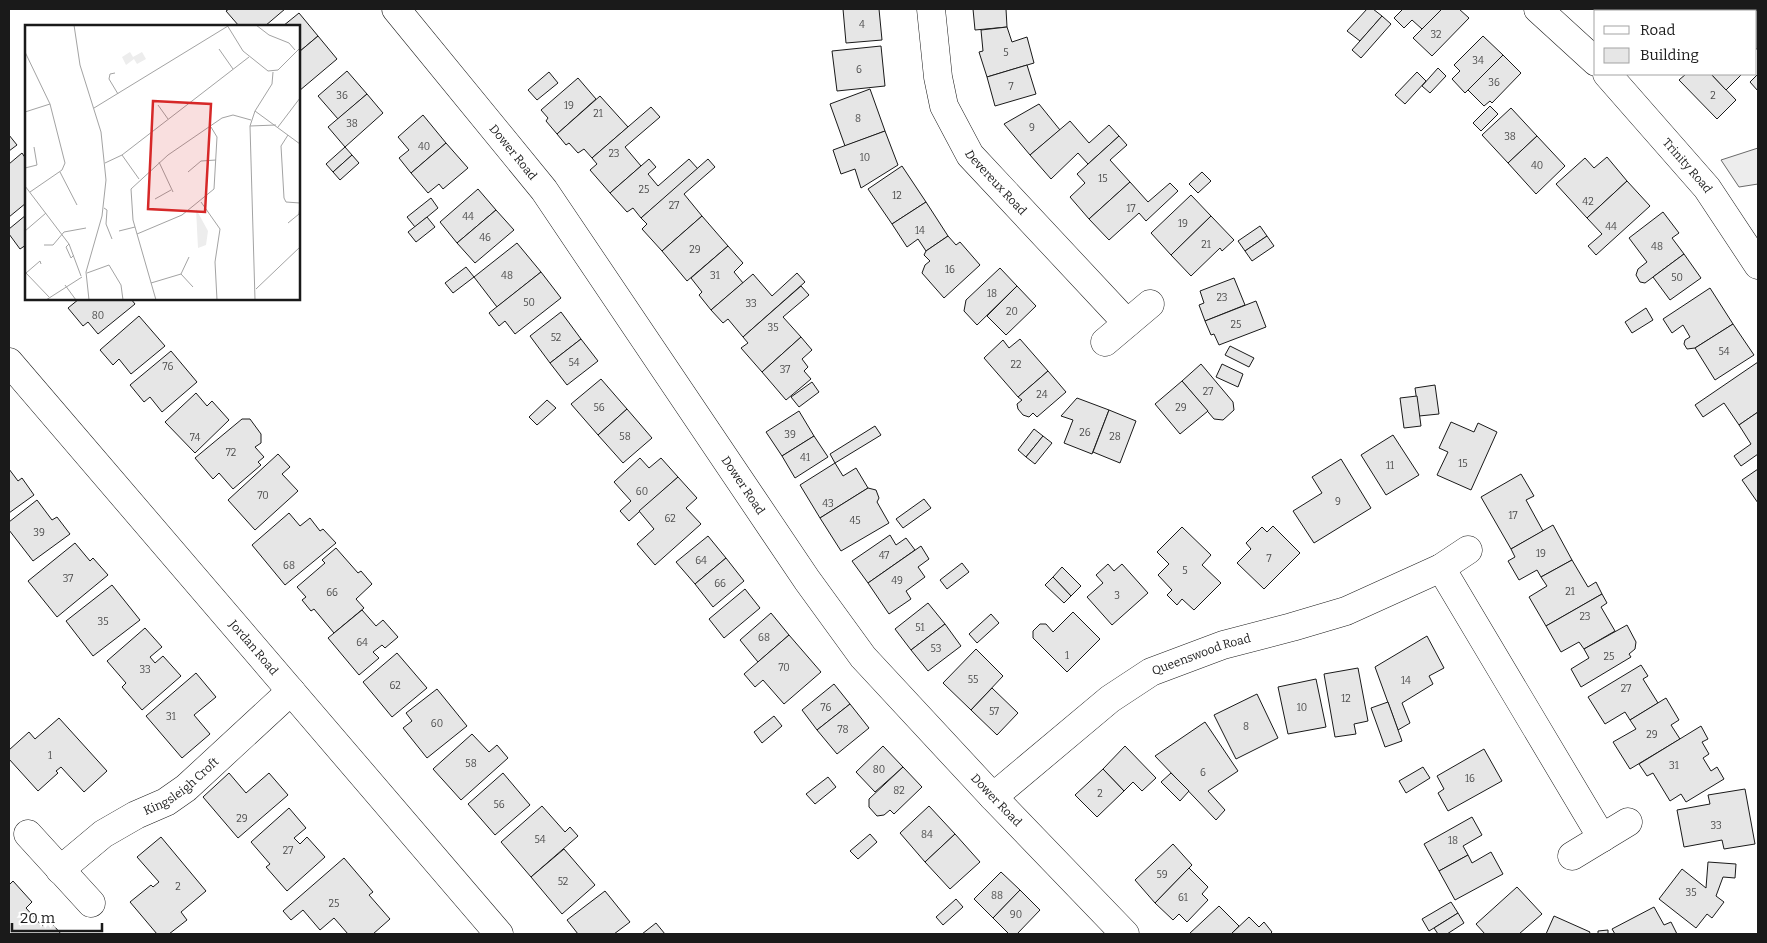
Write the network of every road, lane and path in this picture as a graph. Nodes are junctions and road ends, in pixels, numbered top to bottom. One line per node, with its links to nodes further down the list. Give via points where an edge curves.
1 (396, 9): 14 (street, Dower Road, via 544,190 807,580 863,657)
2 (931, 9): 8 (street, Devereux Road, via 944,106 970,155)
3 (1538, 9): 4 (street)
4 (1594, 60)
5 (1609, 75): 6 (street, Trinity Road, via 1708,188)
6 (1758, 265)
7 (1150, 304): 8 (street)
8 (1127, 322): 9 (street)
9 (1105, 342)
10 (9, 362): 13 (street, Jordan Road)
11 (1468, 550): 12 (street, Queenswood Road)
12 (1441, 568): 14 (street, Queenswood Road, via 1346,611 1223,645 1151,672 1110,699); 17 (street)
13 (291, 691): 19 (street, Kingsleigh Croft, via 186,788 166,802 103,834); 21 (street, Jordan Road)
14 (993, 797): 22 (street, Dower Road)
15 (1628, 822): 17 (street)
16 (28, 834): 19 (street)
17 (1602, 838): 18 (street)
18 (1572, 856)
19 (60, 870): 20 (street)
20 (91, 903)
21 (499, 934)
22 (1125, 934)

